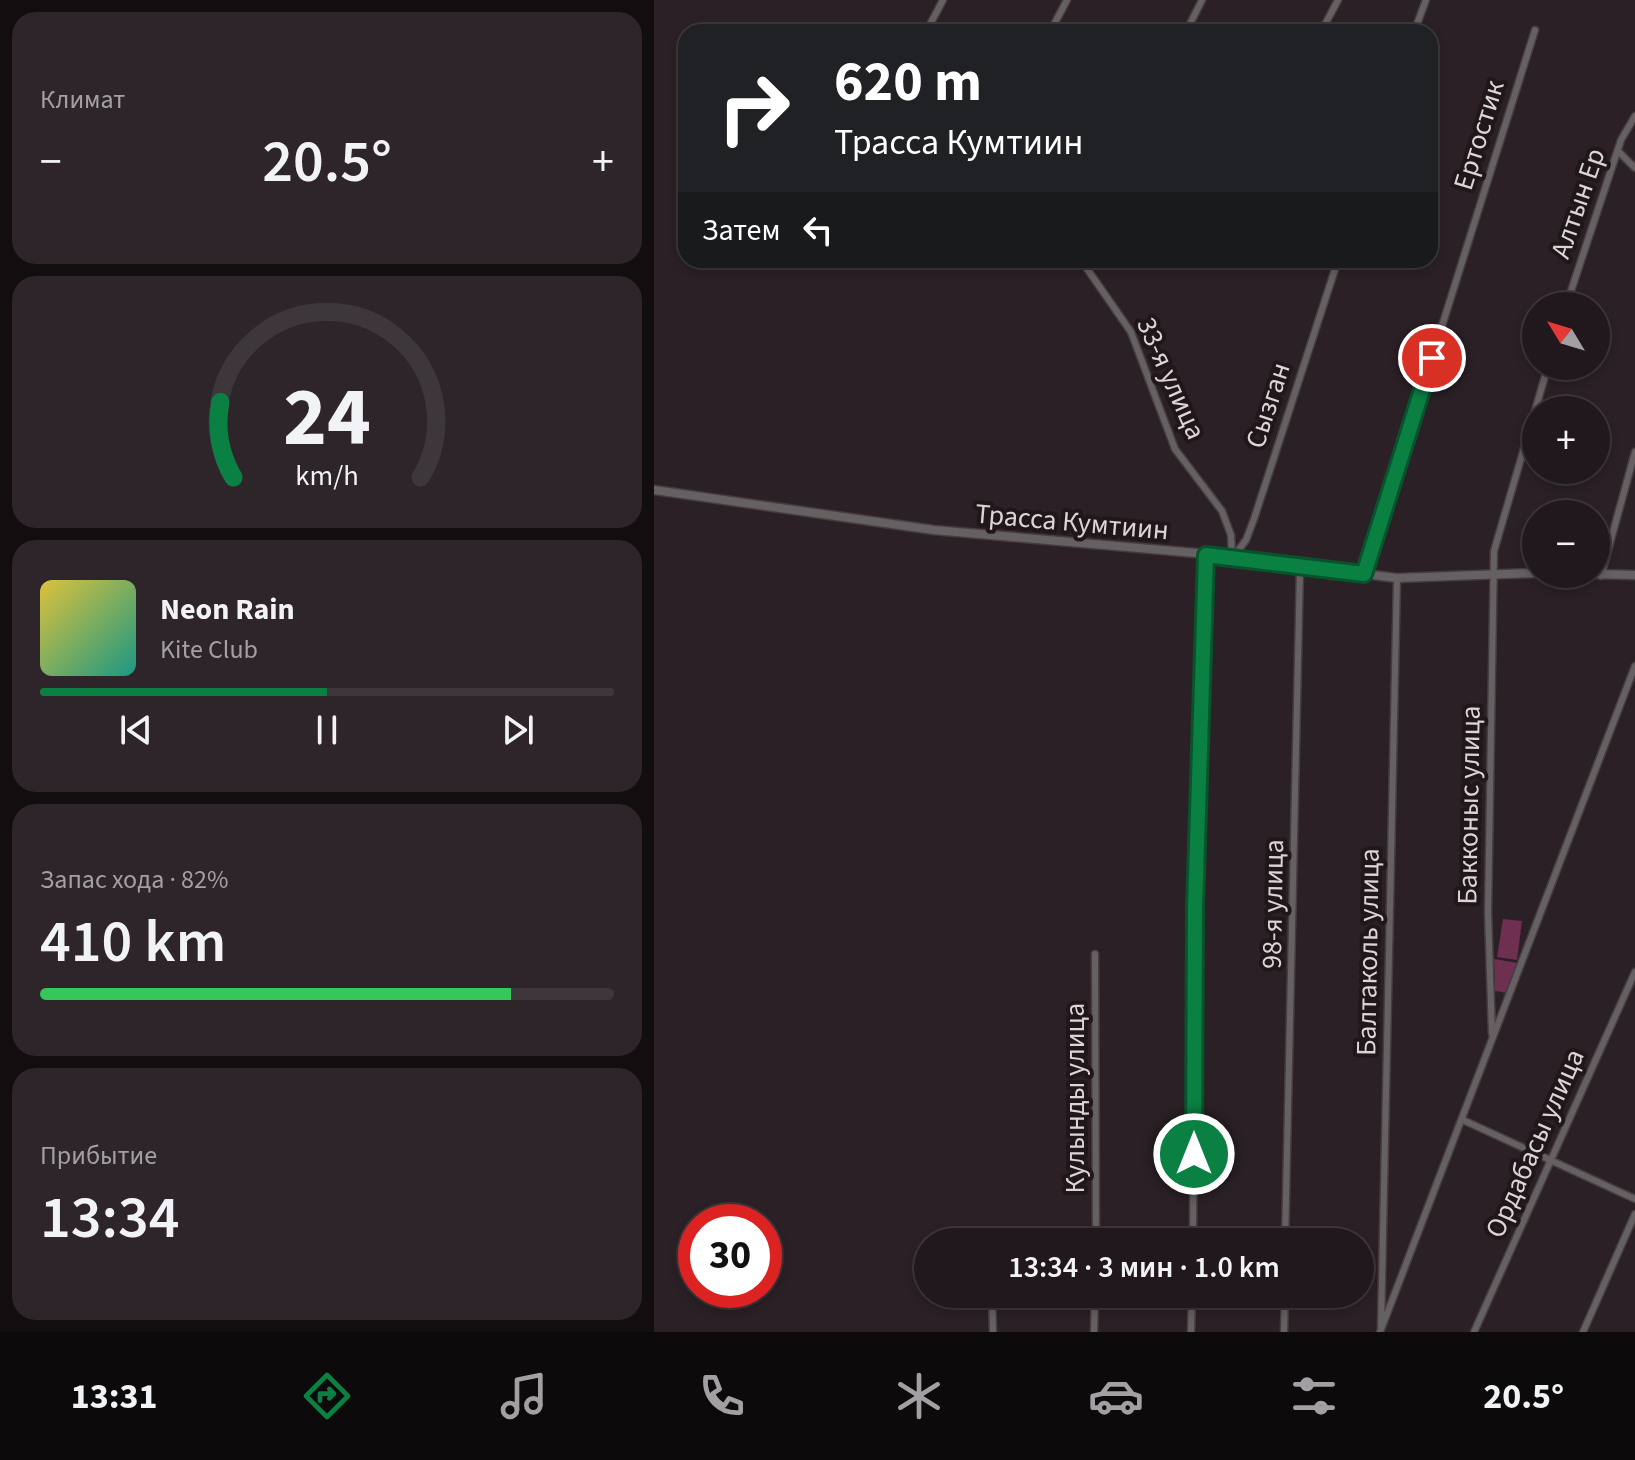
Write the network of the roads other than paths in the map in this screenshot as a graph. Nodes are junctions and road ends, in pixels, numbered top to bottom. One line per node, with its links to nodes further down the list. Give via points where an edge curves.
1 (943, 0): 6 (street)
2 (1067, 0): 7 (street)
3 (1202, 0): 8 (street)
4 (1338, 0): 9 (street)
5 (1426, 0): 10 (street)
6 (930, 24)
7 (1054, 24)
8 (1190, 24)
9 (1325, 24)
10 (1417, 24)
11 (1535, 30): 26 (street, Ертостик)
12 (1635, 116): 13 (street, Алтын Ер)
13 (1618, 151): 14 (street); 17 (street, Алтын Ер)
14 (1635, 168)
15 (1087, 268): 23 (street, 33-я улица, via 1131,332 1175,449 1222,511)
16 (1335, 268): 23 (street, Сызган, via 1254,519)
17 (1571, 292)
18 (1544, 380): 27 (street, via 1494,551)
19 (1635, 452): 21 (street)
20 (654, 490): 22 (street, Трасса Кумтиин, via 934,530)
21 (1610, 533)
22 (1206, 555): 23 (street, Трасса Кумтиин); 40 (street, via 1195,908)
23 (1232, 559): 24 (street, Трасса Кумтиин)
24 (1300, 568): 26 (street, Трасса Кумтиин); 41 (street, 98-я улица)
25 (1522, 573): 27 (street, Трасса Кумтиин)
26 (1364, 574): 30 (street, Трасса Кумтиин)
27 (1493, 574): 30 (street, Трасса Кумтиин); 34 (street, Бакконыс улица, via 1488,912)
28 (1610, 575): 29 (street)
29 (1635, 575)
30 (1397, 578): 46 (street, Балтаколь улица)
31 (1635, 666): 34 (street)
32 (1095, 954): 39 (street, Кулынды улица)
33 (1635, 972): 36 (street, Ордабасы улица)
34 (1492, 1038): 35 (street)
35 (1463, 1120): 36 (street); 46 (street)
36 (1549, 1160): 37 (street); 51 (street, Ордабасы улица)
37 (1635, 1199)
38 (1635, 1214): 52 (street)
39 (1096, 1228)
40 (1193, 1228)
41 (1285, 1228)
42 (992, 1308): 47 (street)
43 (1095, 1308): 48 (street)
44 (1192, 1308): 49 (street)
45 (1285, 1308): 50 (street)
46 (1381, 1330)
47 (993, 1332)
48 (1094, 1332)
49 (1191, 1332)
50 (1284, 1332)
51 (1474, 1332)
52 (1583, 1332)

